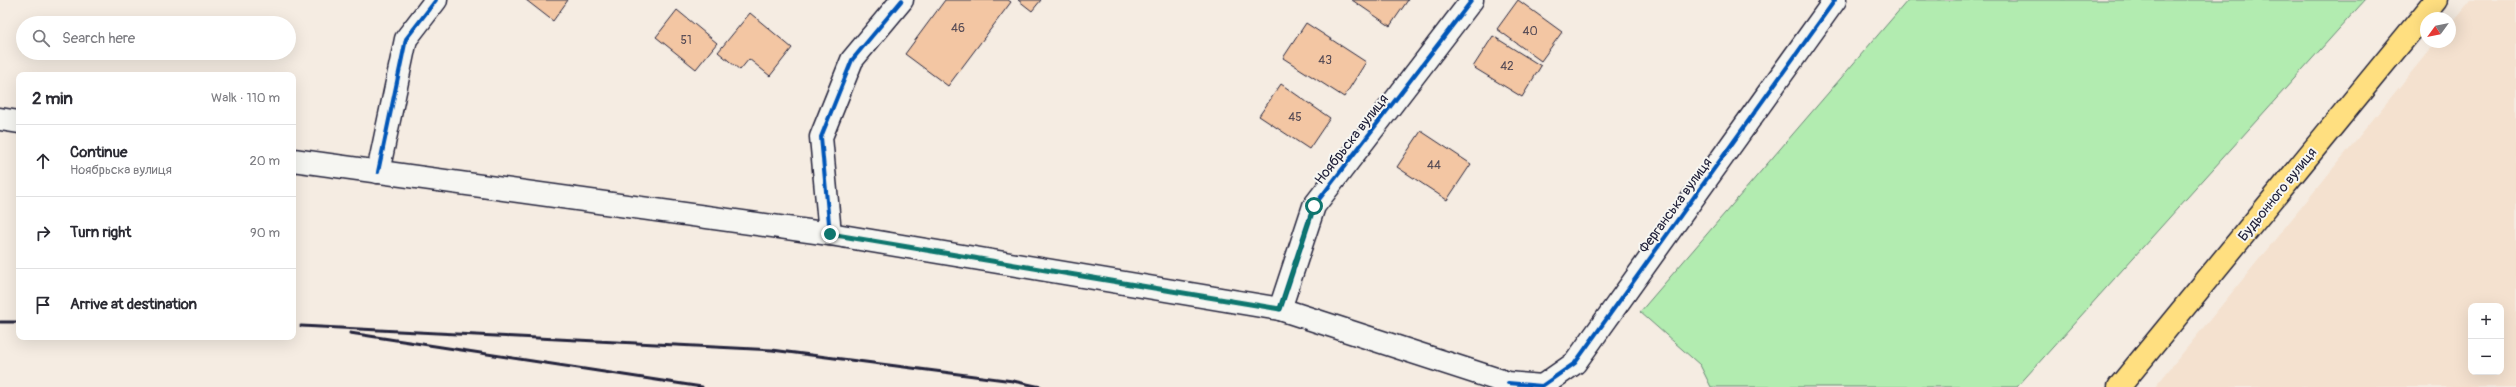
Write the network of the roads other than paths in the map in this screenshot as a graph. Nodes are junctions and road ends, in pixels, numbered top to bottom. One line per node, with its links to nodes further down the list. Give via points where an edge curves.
1 (436, 0): 9 (street, via 406,39)
2 (902, 0): 10 (street, via 852,60 821,137)
3 (1472, 0): 11 (street, Ноябрьска вулиця, via 1314,206)
4 (1835, 0): 11 (street, Ферганська вулиця, via 1575,363 1542,386 1508,383)
5 (2436, 0): 12 (main road, Будьонного вулиця)
6 (0, 119): 7 (street)
7 (16, 122)
8 (296, 160): 9 (street, Ферганська вулиця)
9 (378, 172): 10 (street, Ферганська вулиця)
10 (830, 234): 11 (street, Ферганська вулиця)
11 (1280, 309)
12 (2119, 387)

